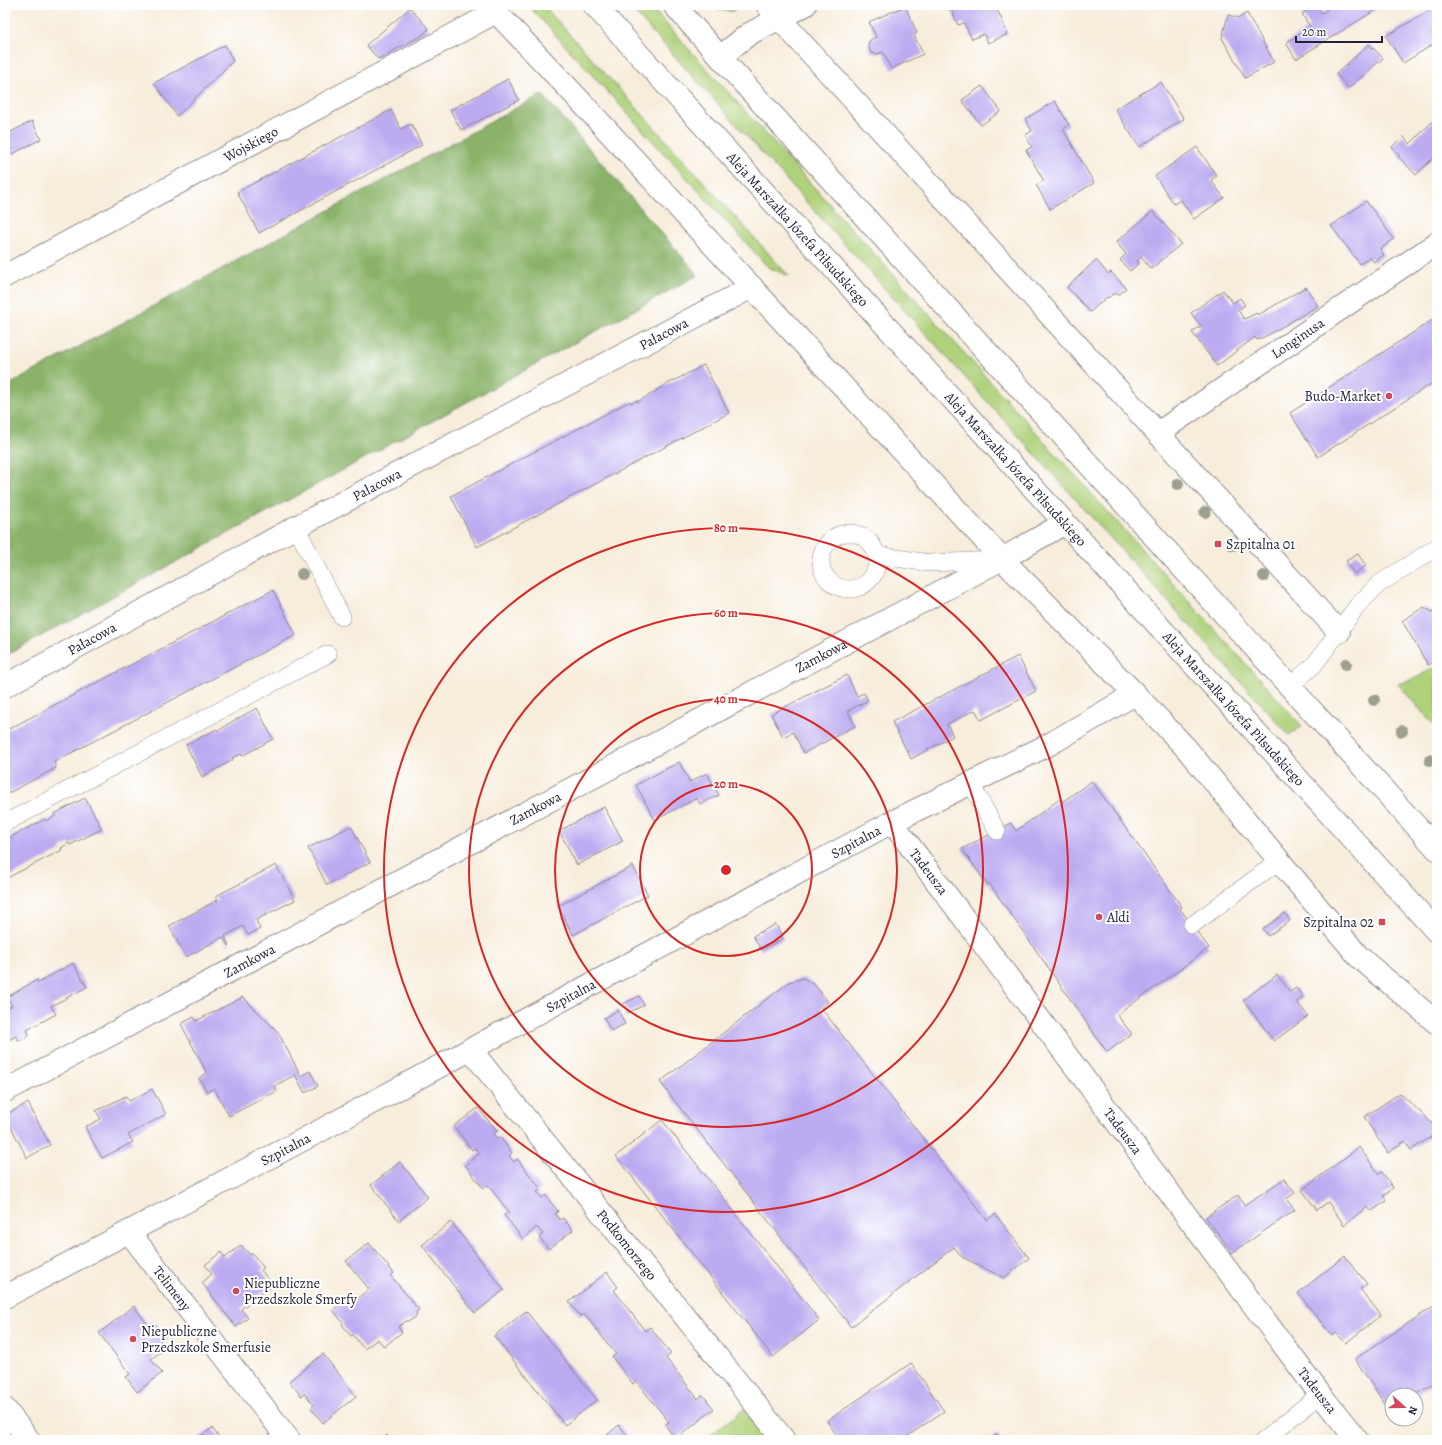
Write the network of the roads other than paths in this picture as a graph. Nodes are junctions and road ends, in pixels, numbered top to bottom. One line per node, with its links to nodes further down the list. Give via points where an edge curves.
1 (594, 5): 11 (street, Aleja Marszałka Józefa Piłsudskiego)
2 (674, 5): 6 (street)
3 (805, 5): 5 (street)
4 (493, 9): 8 (street, Wojskiego); 9 (street)
5 (773, 11): 6 (street); 10 (street)
6 (720, 57): 20 (street)
7 (1437, 243): 10 (street, Longinusa)
8 (5, 276)
9 (752, 287): 12 (street, Pałacowa); 15 (street)
10 (1158, 433): 17 (street)
11 (1065, 523): 15 (street, Zamkowa); 29 (street, Aleja Marszałka Józefa Piłsudskiego)
12 (296, 528): 16 (lane); 19 (street, Pałacowa)
13 (1437, 547): 17 (lane, via 1379,584 1358,605)
14 (877, 555): 15 (lane, via 929,563)
15 (1002, 559): 21 (street); 32 (street, Zamkowa)
16 (342, 617)
17 (1339, 632): 20 (lane, via 1314,665)
18 (328, 654): 24 (lane)
19 (5, 686)
20 (1290, 686): 26 (street)
21 (1135, 694): 22 (street, Szpitalna, via 1050,744); 27 (street, via 1186,748)
22 (971, 784): 23 (street, Szpitalna); 25 (lane)
23 (892, 822): 31 (street, Szpitalna); 35 (street, Tadeusza)
24 (5, 823)
25 (997, 831)
26 (1437, 848)
27 (1280, 861): 28 (lane); 30 (street, via 1359,957)
28 (1192, 925)
29 (1437, 932)
30 (1437, 1023)
31 (470, 1049): 33 (street, Szpitalna); 39 (street, Podkomorzego)
32 (5, 1091)
33 (129, 1232): 34 (street, Szpitalna); 38 (street, Telimeny)
34 (5, 1297)
35 (1320, 1394): 40 (lane); 41 (street, Tadeusza)
36 (5, 1409): 37 (street)
37 (29, 1440)
38 (289, 1440)
39 (784, 1440)
40 (1264, 1440)
41 (1357, 1440)

